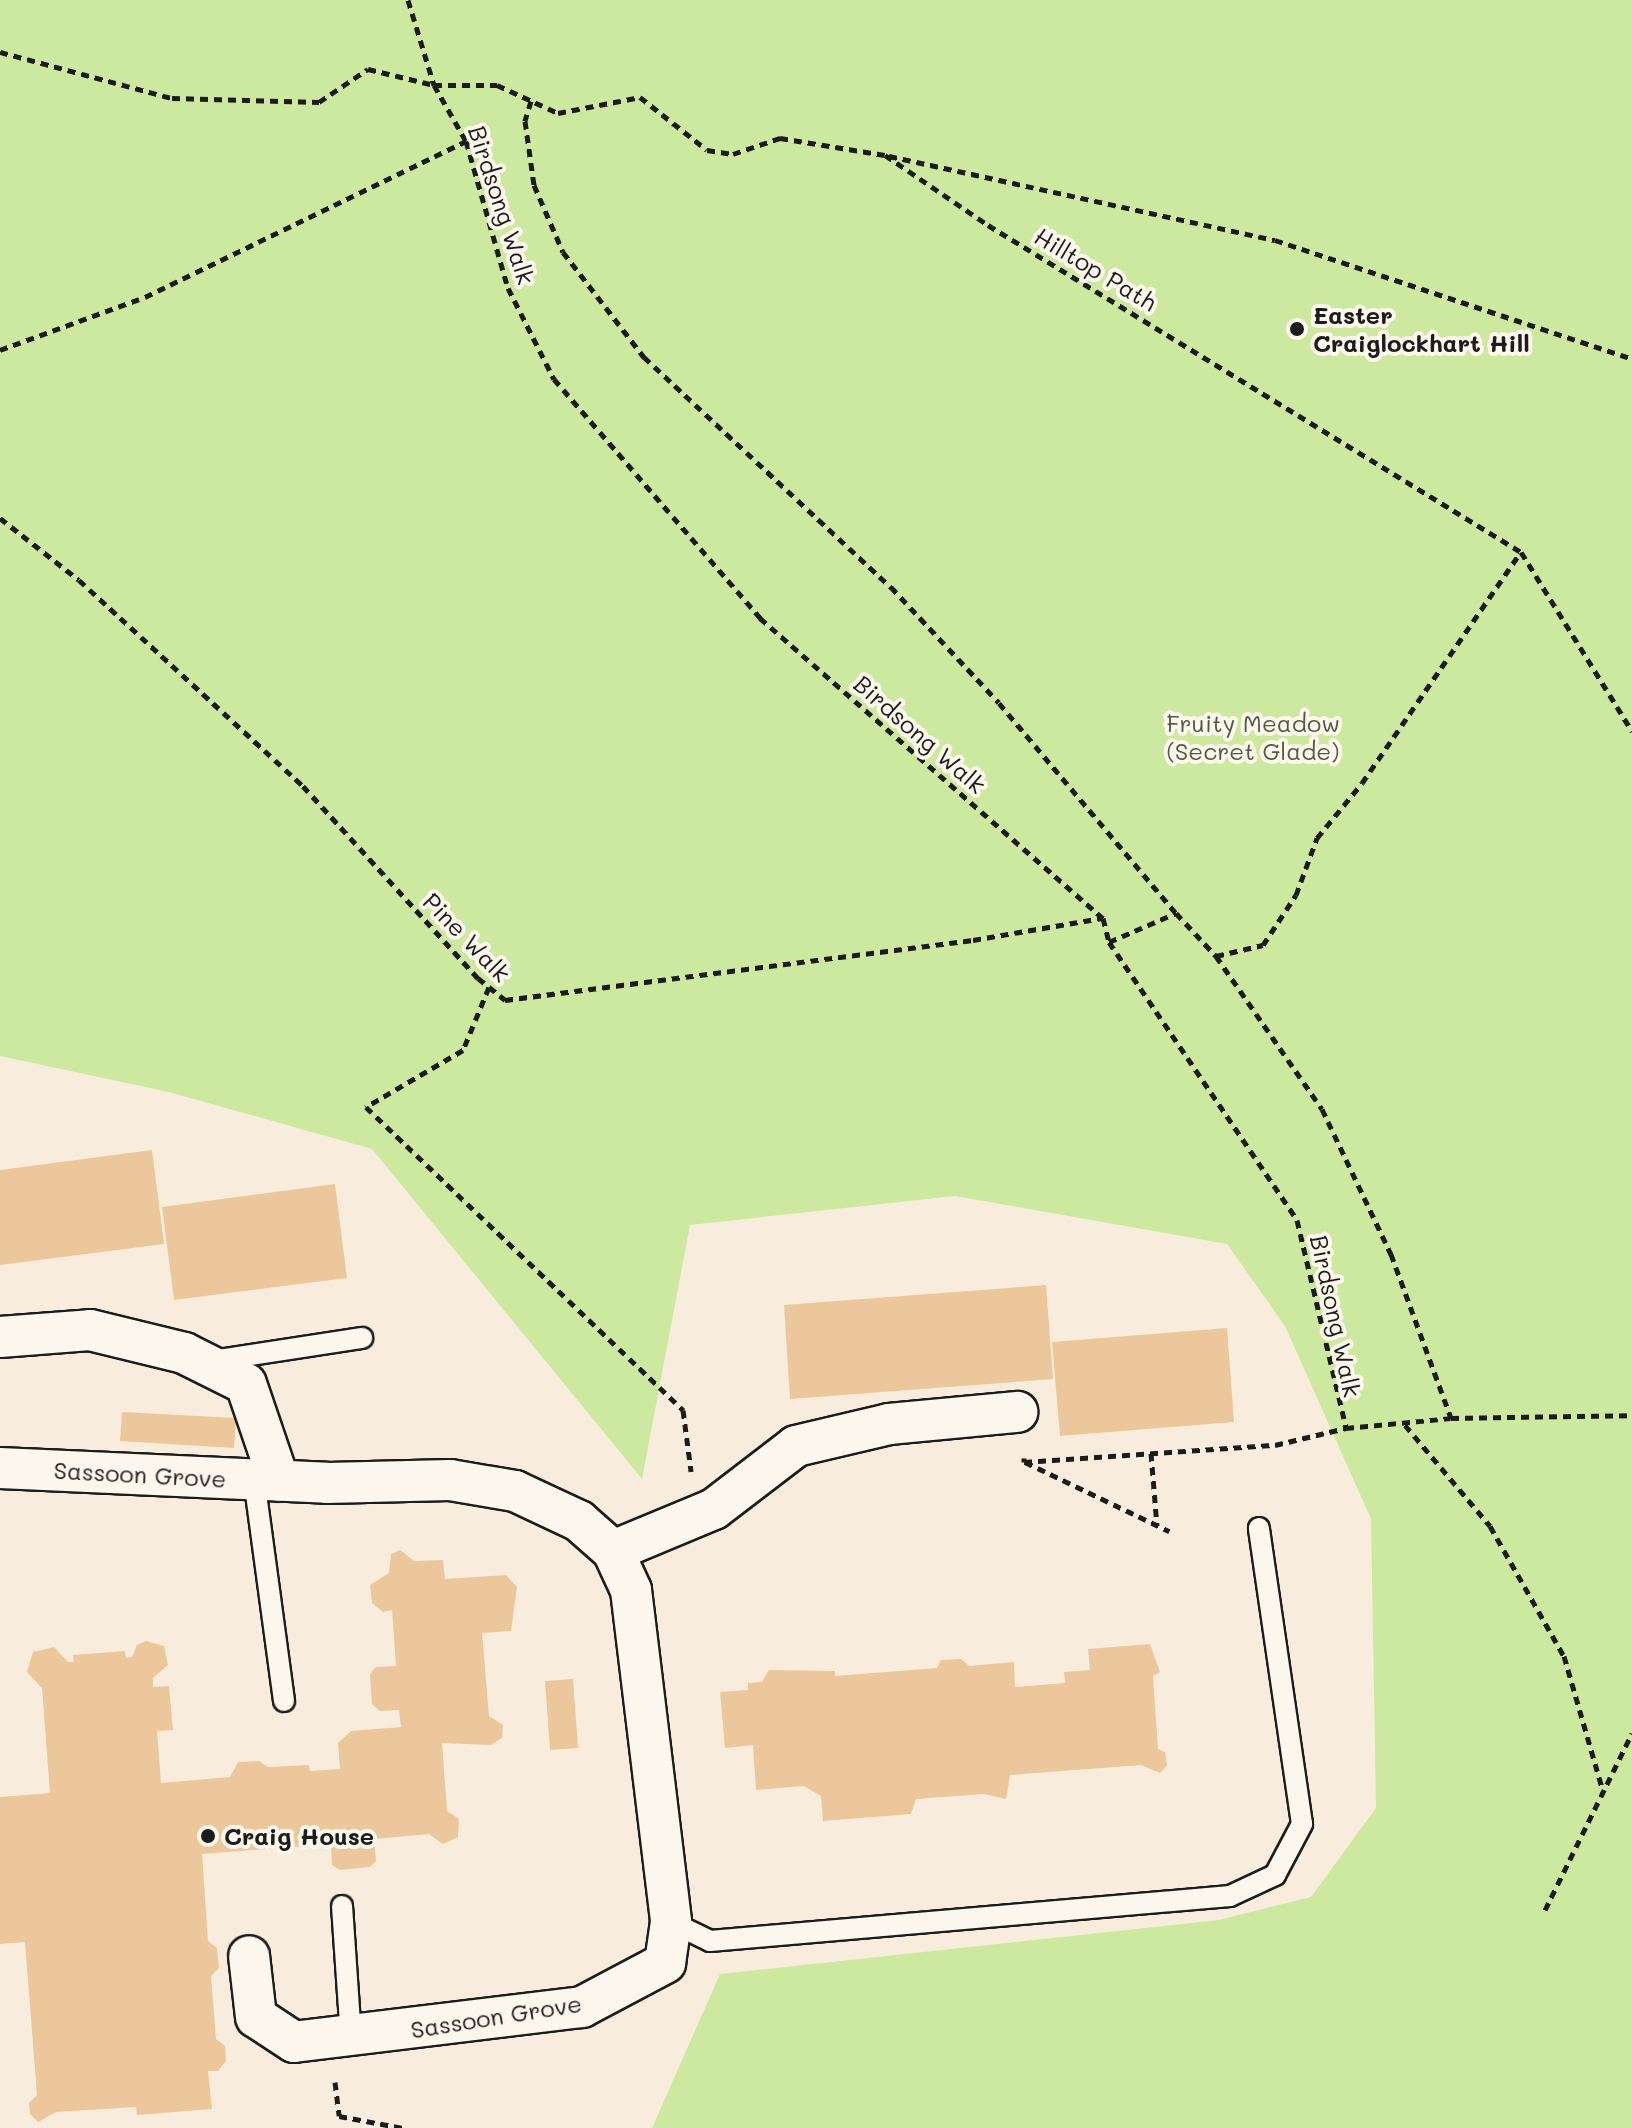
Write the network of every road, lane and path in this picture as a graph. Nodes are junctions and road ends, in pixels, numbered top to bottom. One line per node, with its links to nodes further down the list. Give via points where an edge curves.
1 (408, 0): 3 (path, Birdsong Walk)
2 (0, 52): 3 (path, Hilltop Path, via 172,98 319,102 368,69)
3 (434, 85): 4 (path, Hilltop Path, via 497,85); 5 (path, Birdsong Walk)
4 (531, 101): 6 (path, Hilltop Path, via 558,113 640,97 707,150 733,154 780,138); 12 (path, via 525,121 534,185 563,252 644,357 891,587 999,703)
5 (466, 141): 7 (path, via 145,297); 13 (path, Birdsong Walk, via 508,288 554,379 760,618)
6 (885, 155): 8 (path, via 1275,240); 10 (path, Hilltop Path, via 988,225)
7 (0, 350)
8 (1632, 359)
9 (0, 518): 16 (path, Pine Walk, via 79,580 303,786)
10 (1521, 552): 11 (path, Hilltop Path); 15 (path, via 1362,783 1317,838 1296,895 1263,945)
11 (1632, 731)
12 (1176, 913): 14 (path); 15 (path)
13 (1103, 918): 14 (path, Birdsong Walk); 16 (path, Pine Walk, via 973,940 505,1000)
14 (1109, 942): 24 (path, Birdsong Walk, via 1297,1220)
15 (1216, 956): 22 (path, via 1322,1109 1391,1254)
16 (489, 987): 25 (path, via 463,1050 366,1107 683,1410)
17 (0, 1337): 19 (street, via 90,1330)
18 (362, 1338): 19 (lane)
19 (203, 1363): 29 (street, via 246,1384)
20 (1017, 1412): 27 (path); 33 (street, via 889,1424 796,1446 714,1509)
21 (1632, 1415): 22 (path)
22 (1451, 1418): 23 (path)
23 (1405, 1425): 24 (path); 36 (path, via 1490,1526 1564,1656)
24 (1346, 1428): 26 (path, via 1275,1445)
25 (686, 1444)
26 (1151, 1453): 27 (path); 30 (path)
27 (1024, 1462): 30 (path)
28 (0, 1468): 29 (street, Sassoon Grove)
29 (266, 1480): 33 (street, Sassoon Grove, via 450,1480 515,1491 579,1521); 34 (lane)
30 (1157, 1526): 32 (path)
31 (1259, 1528): 39 (lane, via 1302,1824 1275,1875 1230,1896 710,1941)
32 (1169, 1531)
33 (613, 1551): 39 (street, Sassoon Grove, via 631,1590)
34 (284, 1701)
35 (1632, 1733): 36 (path)
36 (1603, 1791): 38 (path)
37 (342, 1906): 41 (lane)
38 (1545, 1910)
39 (671, 1922): 41 (street, Sassoon Grove, via 665,1963 582,2007)
40 (249, 1956): 41 (street, Sassoon Grove, via 256,2017 294,2042)
41 (340, 2038): 42 (path, via 339,2116)
42 (403, 2128)

